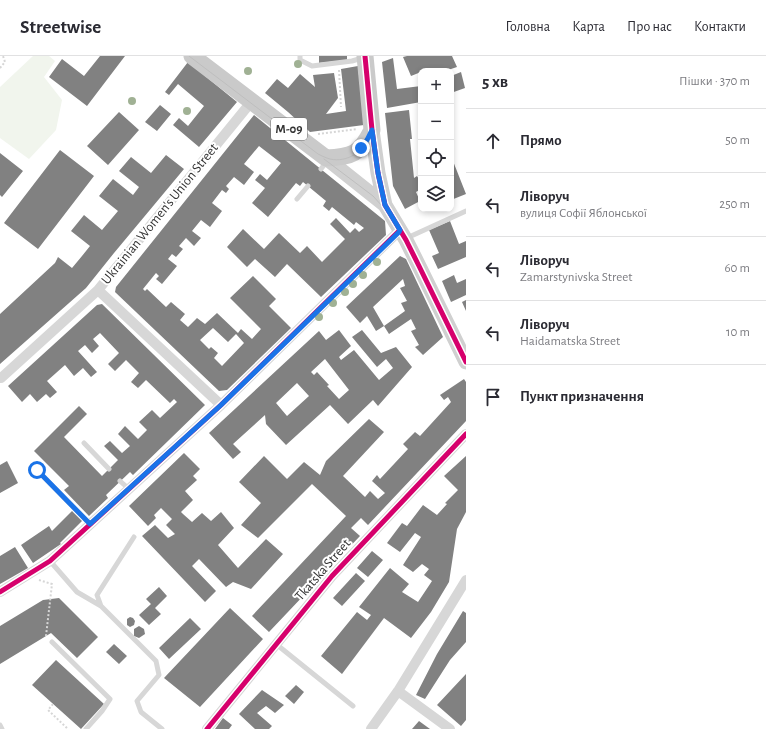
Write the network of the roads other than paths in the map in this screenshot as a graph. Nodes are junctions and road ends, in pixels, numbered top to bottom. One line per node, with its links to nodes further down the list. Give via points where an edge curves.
1 (192, 56): 4 (main road, М-09)
2 (300, 56): 3 (lane, via 300,60 312,66 352,61)
3 (366, 56): 5 (main road)
4 (252, 101): 6 (main road, М-09); 12 (street, Ukrainian Women's Union Street)
5 (367, 129): 6 (main road, via 367,140 361,148 350,155); 9 (main road)
6 (323, 163): 9 (main road, via 328,159)
7 (308, 186): 8 (lane)
8 (297, 199)
9 (385, 205): 11 (main road)
10 (466, 211): 11 (lane, via 409,237)
11 (403, 235): 13 (main road); 15 (street)
12 (98, 290): 14 (street); 15 (street, Ukrainian Women's Union Street)
13 (466, 362)
14 (1, 378)
15 (221, 405): 21 (street)
16 (466, 434): 31 (street, Tkatska Street, via 332,576)
17 (84, 443): 18 (lane)
18 (109, 469)
19 (37, 470): 22 (lane)
20 (120, 481): 21 (lane)
21 (128, 489): 22 (street)
22 (90, 524): 24 (street)
23 (134, 537): 29 (lane, via 97,595)
24 (50, 562): 26 (street); 29 (lane, via 77,592)
25 (466, 580): 27 (street)
26 (0, 592)
27 (458, 593): 28 (street); 32 (street)
28 (466, 600)
29 (101, 606): 37 (lane, via 156,661 159,675 137,701 141,712)
30 (52, 642): 36 (lane, via 110,699)
31 (276, 644): 33 (lane); 38 (street, Tkatska Street)
32 (398, 691): 39 (street); 40 (street)
33 (353, 706)
34 (0, 725): 35 (lane)
35 (2, 729)
36 (86, 729)
37 (162, 729)
38 (207, 729)
39 (371, 729)
40 (450, 729)

